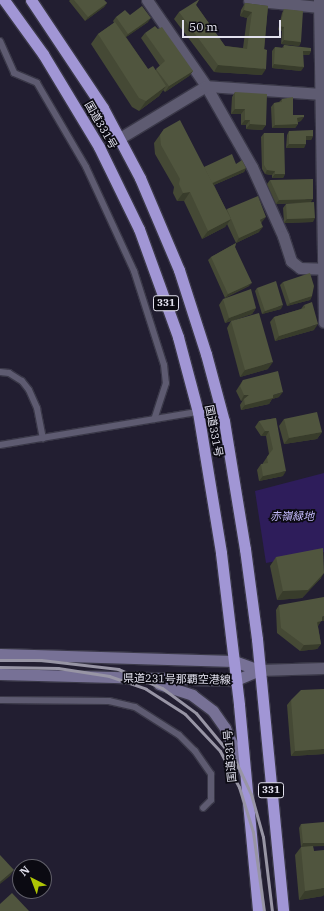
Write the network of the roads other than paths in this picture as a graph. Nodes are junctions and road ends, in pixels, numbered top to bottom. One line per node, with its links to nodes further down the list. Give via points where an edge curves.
1 (4, 0): 14 (highway, 国道331号 / 331, via 64,87 120,188 164,297)
2 (31, 0): 9 (highway, 国道331号 / 331, via 85,80)
3 (147, 0): 7 (street)
4 (249, 0): 5 (street)
5 (319, 3): 8 (street)
6 (0, 41): 15 (lane, via 14,73 37,83 79,154 112,219 134,272 164,365 166,383)
7 (206, 86): 8 (street); 9 (street); 10 (street, via 252,167 283,236 290,261 300,268)
8 (320, 94): 10 (street)
9 (120, 138): 13 (highway, 国道331号 / 331, via 160,220 179,270)
10 (323, 269): 11 (street)
11 (324, 322)
12 (0, 372): 16 (lane, via 9,373 22,381 28,390 37,408)
13 (220, 405): 14 (lane); 21 (highway, 国道331号 / 331, via 245,549)
14 (198, 412): 15 (lane); 19 (highway, 国道331号 / 331, via 221,553)
15 (154, 419): 16 (lane)
16 (43, 438): 17 (lane)
17 (0, 445)
18 (0, 654): 19 (main road, 県道231号那覇空港線)
19 (234, 661): 21 (main road, 県道231号那覇空港線); 24 (highway, 国道331号 / 331)
20 (324, 668): 21 (street)
21 (259, 670): 24 (main road, 県道231号那覇空港線); 29 (highway, 国道331号 / 331)
22 (0, 674): 23 (main road, 県道231号那覇空港線)
23 (140, 680): 24 (main road, 県道231号那覇空港線); 26 (main road, via 183,691 208,706 225,728)
24 (236, 680): 26 (highway, 国道331号 / 331)
25 (0, 700): 27 (lane, via 109,701 135,707 179,735 195,751 211,774 211,800)
26 (244, 771): 28 (highway, 国道331号 / 331)
27 (203, 808)
28 (258, 911)
29 (283, 911)

